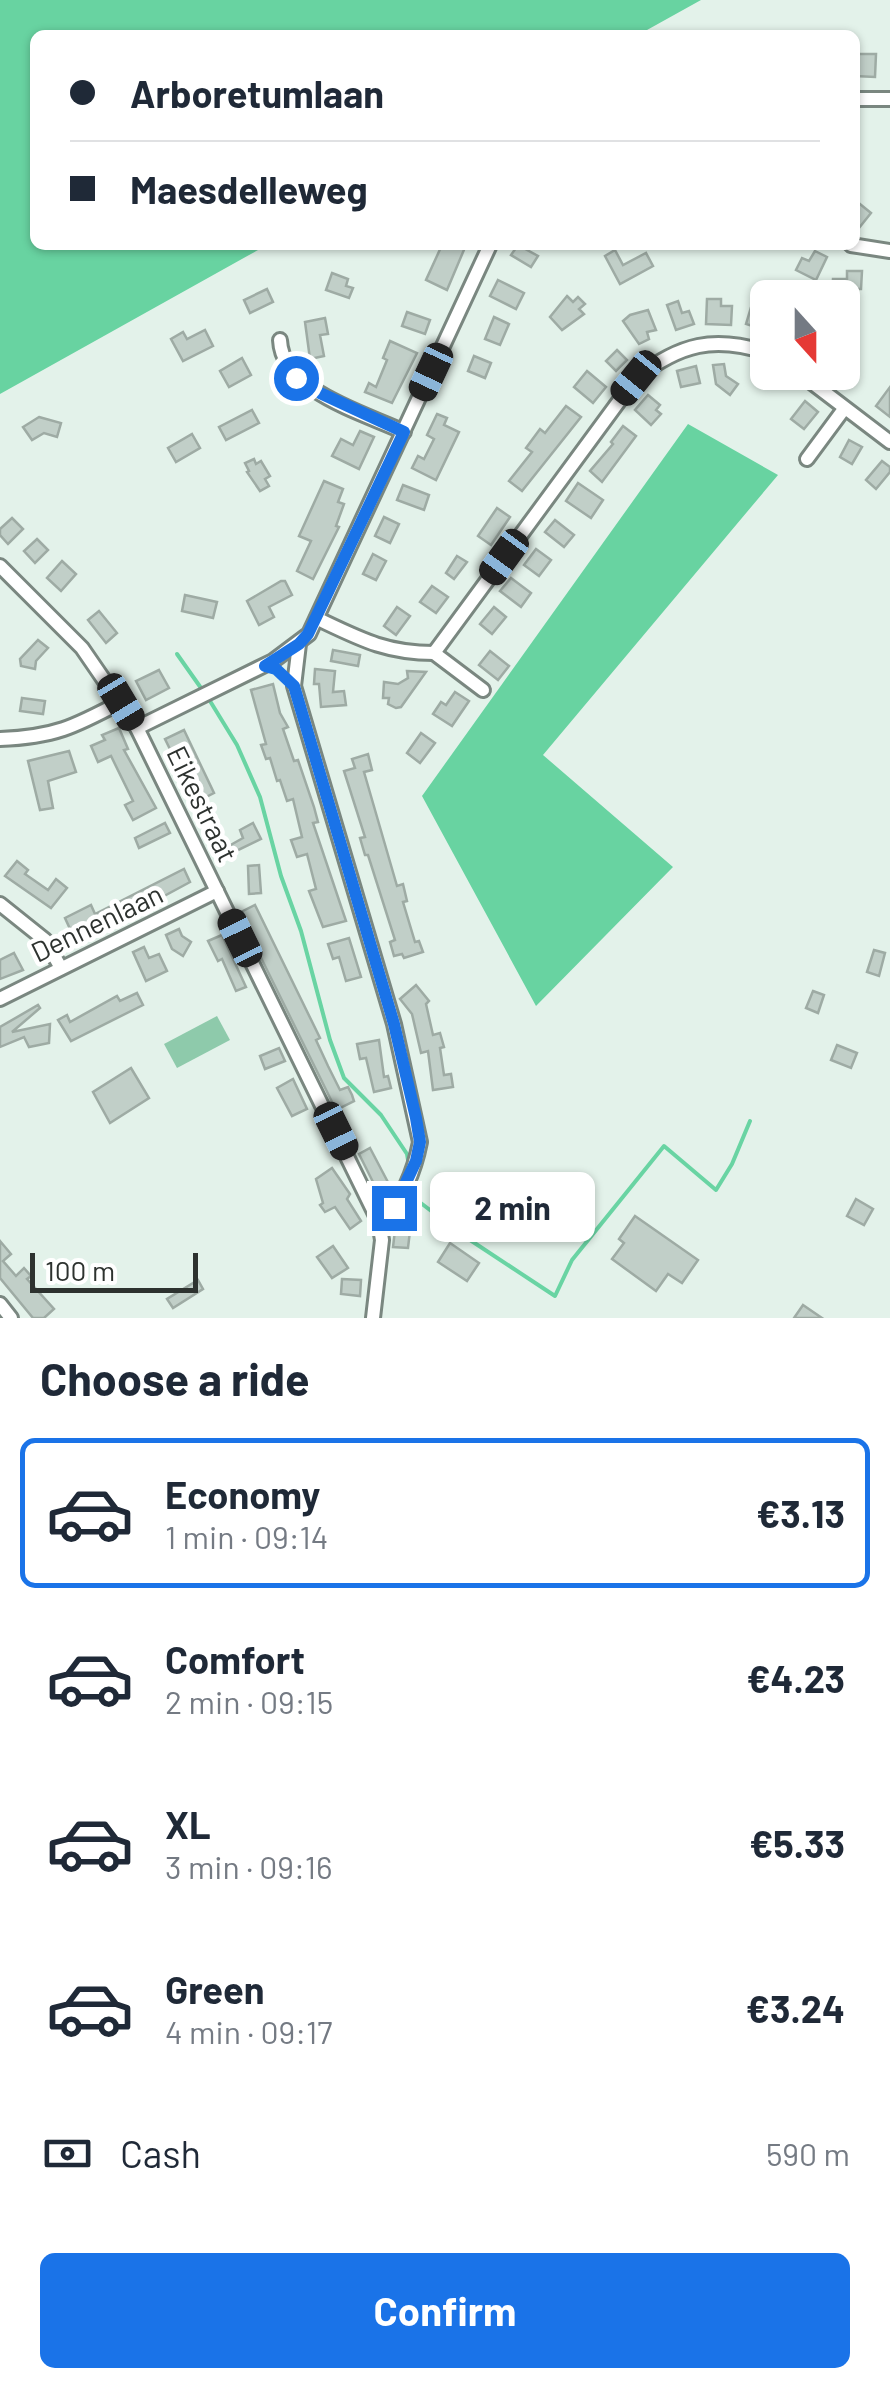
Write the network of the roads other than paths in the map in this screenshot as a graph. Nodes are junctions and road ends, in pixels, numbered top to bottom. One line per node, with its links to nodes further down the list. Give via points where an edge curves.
1 (860, 99): 2 (street)
2 (890, 99)
3 (860, 246): 5 (street)
4 (488, 250): 10 (street)
5 (890, 251)
6 (280, 340): 10 (street, via 282,358 296,378)
7 (750, 349): 16 (street, via 702,344 660,359 636,378)
8 (820, 390): 9 (street)
9 (844, 410): 11 (street); 12 (street)
10 (404, 432): 14 (street)
11 (890, 442)
12 (807, 459)
13 (0, 566): 20 (street, Eikestraat, via 60,623)
14 (318, 619): 15 (street); 16 (street, via 378,648)
15 (299, 644): 17 (street); 18 (street)
16 (434, 653): 19 (street)
17 (265, 666): 18 (street); 21 (street)
18 (294, 686): 27 (street, via 394,1024 420,1142 394,1208)
19 (483, 690)
20 (121, 702): 21 (street, Eikestraat); 22 (street, via 40,737)
21 (137, 728): 23 (street, Eikestraat)
22 (0, 738)
23 (217, 891): 25 (street, Dennenlaan); 27 (street, Eikestraat)
24 (0, 904): 25 (street, via 45,940)
25 (62, 968): 26 (street, Dennenlaan)
26 (0, 999)
27 (379, 1222): 30 (street, Eikestraat)
28 (0, 1304): 29 (street)
29 (11, 1318)
30 (374, 1318)

